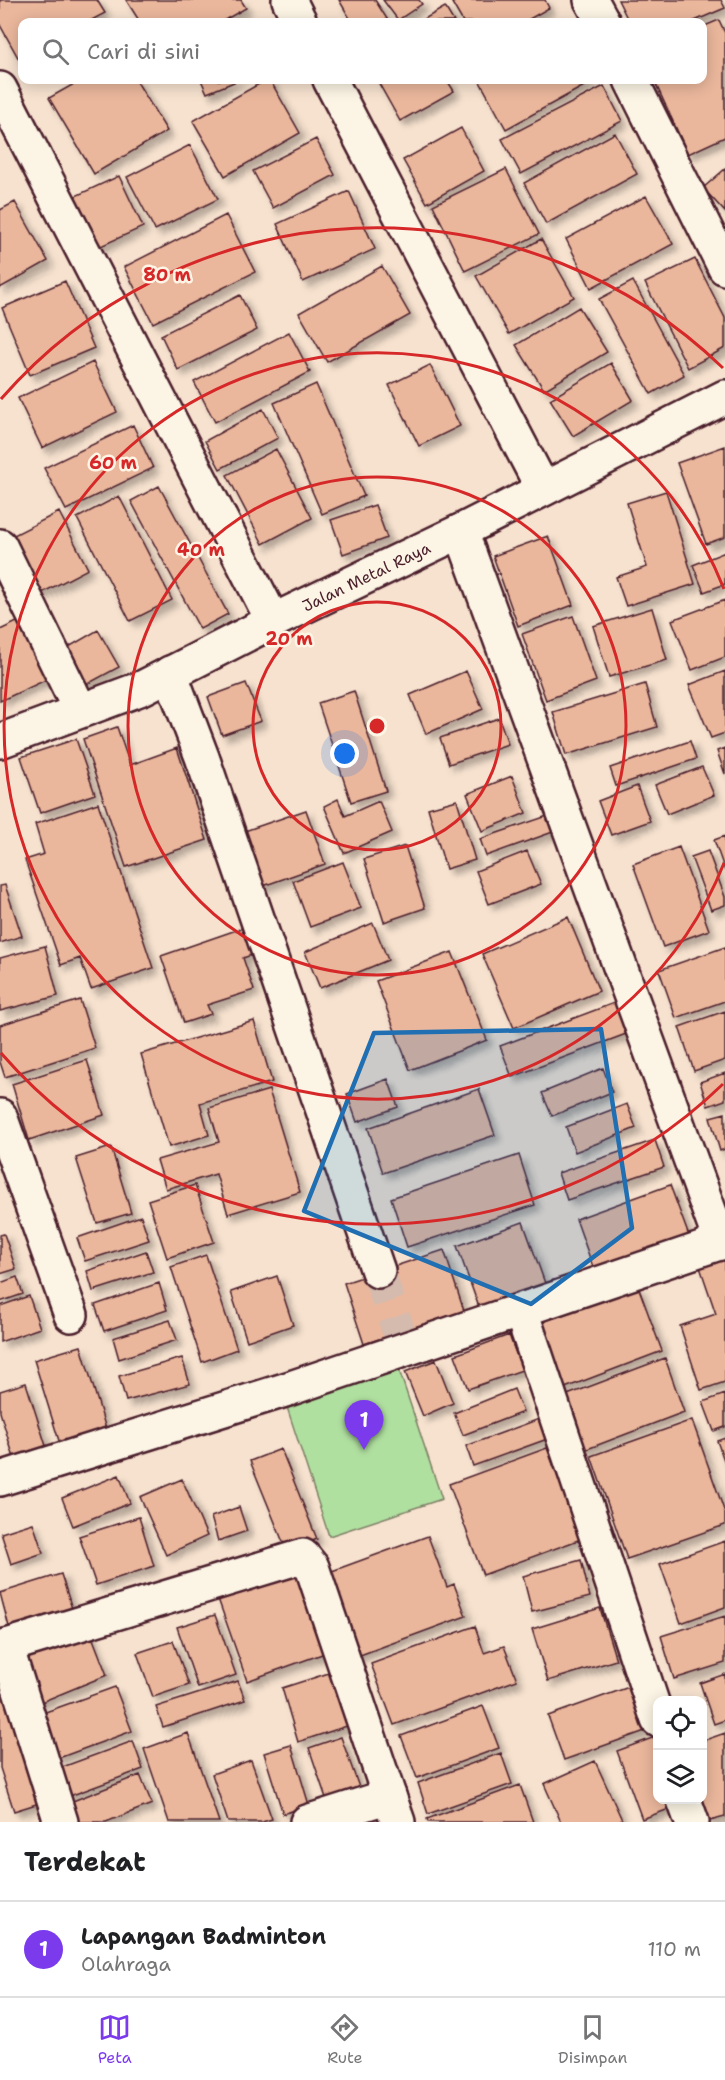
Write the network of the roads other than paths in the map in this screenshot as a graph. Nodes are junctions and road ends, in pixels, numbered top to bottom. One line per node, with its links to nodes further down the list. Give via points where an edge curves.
1 (288, 0): 3 (street)
2 (591, 0): 4 (street)
3 (298, 18)
4 (601, 18)
5 (332, 84): 10 (street)
6 (633, 84): 8 (street)
7 (0, 89): 13 (street)
8 (725, 268)
9 (725, 397): 10 (street, Jalan Metal Raya)
10 (543, 489): 11 (street, Jalan Metal Raya)
11 (461, 531): 13 (street, Jalan Metal Raya); 18 (street)
12 (0, 546): 15 (street)
13 (273, 621): 14 (street, Jalan Metal Raya)
14 (170, 673): 15 (street, Jalan Metal Raya, via 142,688); 19 (street)
15 (80, 710): 16 (street, Jalan Metal Raya)
16 (0, 741)
17 (0, 1116): 21 (street)
18 (723, 1242): 20 (street)
19 (378, 1271)
20 (520, 1311): 22 (street, via 402,1341); 24 (street)
21 (71, 1315)
22 (0, 1479)
23 (3, 1647): 26 (street, via 303,1556 312,1567); 27 (street)
24 (653, 1708)
25 (685, 1804): 29 (street)
26 (394, 1809): 28 (street)
27 (61, 1822)
28 (307, 1822)
29 (692, 1822)

